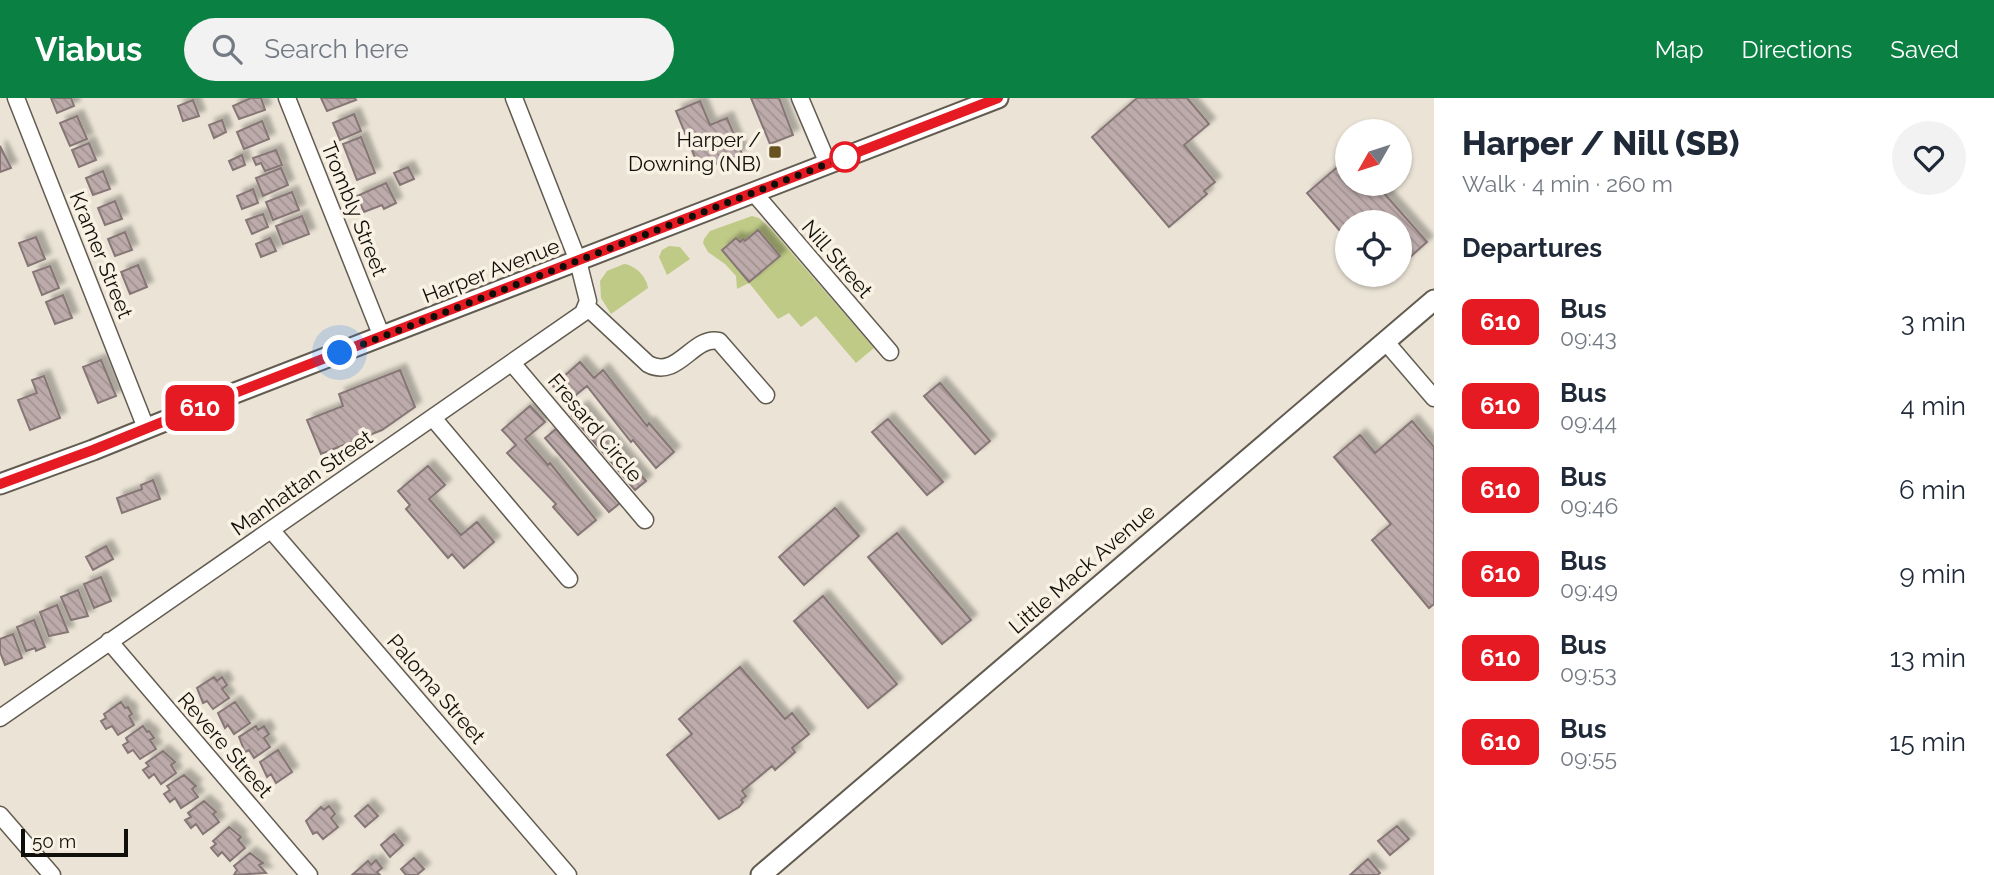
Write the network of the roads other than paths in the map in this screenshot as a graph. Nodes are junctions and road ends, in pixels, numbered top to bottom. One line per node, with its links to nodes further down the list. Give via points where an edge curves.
1 (16, 98): 18 (street, Kramer Street)
2 (287, 98): 11 (street, Trombly Street)
3 (514, 98): 8 (street)
4 (800, 98): 6 (street)
5 (999, 98): 6 (main road, Harper Avenue)
6 (828, 164): 7 (main road, Harper Avenue)
7 (754, 193): 8 (main road, Harper Avenue); 13 (street, Nill Street)
8 (578, 261): 10 (street); 11 (main road, Harper Avenue)
9 (1434, 300): 12 (main road, Little Mack Avenue)
10 (587, 307): 14 (street, Manhattan Street); 15 (street, via 656,368 668,367 710,340 719,341)
11 (382, 337): 18 (main road, Harper Avenue)
12 (1385, 341): 16 (street); 29 (main road, Little Mack Avenue)
13 (890, 352)
14 (512, 363): 17 (street, Manhattan Street); 20 (street, Fresard Circle)
15 (766, 395)
16 (1434, 398)
17 (433, 418): 21 (street, Manhattan Street); 22 (street)
18 (146, 428): 19 (main road, Harper Avenue)
19 (0, 484)
20 (645, 520)
21 (272, 531): 23 (street, Manhattan Street); 28 (street, Paloma Street)
22 (569, 579)
23 (109, 641): 24 (street, Manhattan Street); 27 (street, Revere Street)
24 (0, 718)
25 (0, 815): 26 (street)
26 (52, 875)
27 (309, 875)
28 (568, 875)
29 (761, 875)

